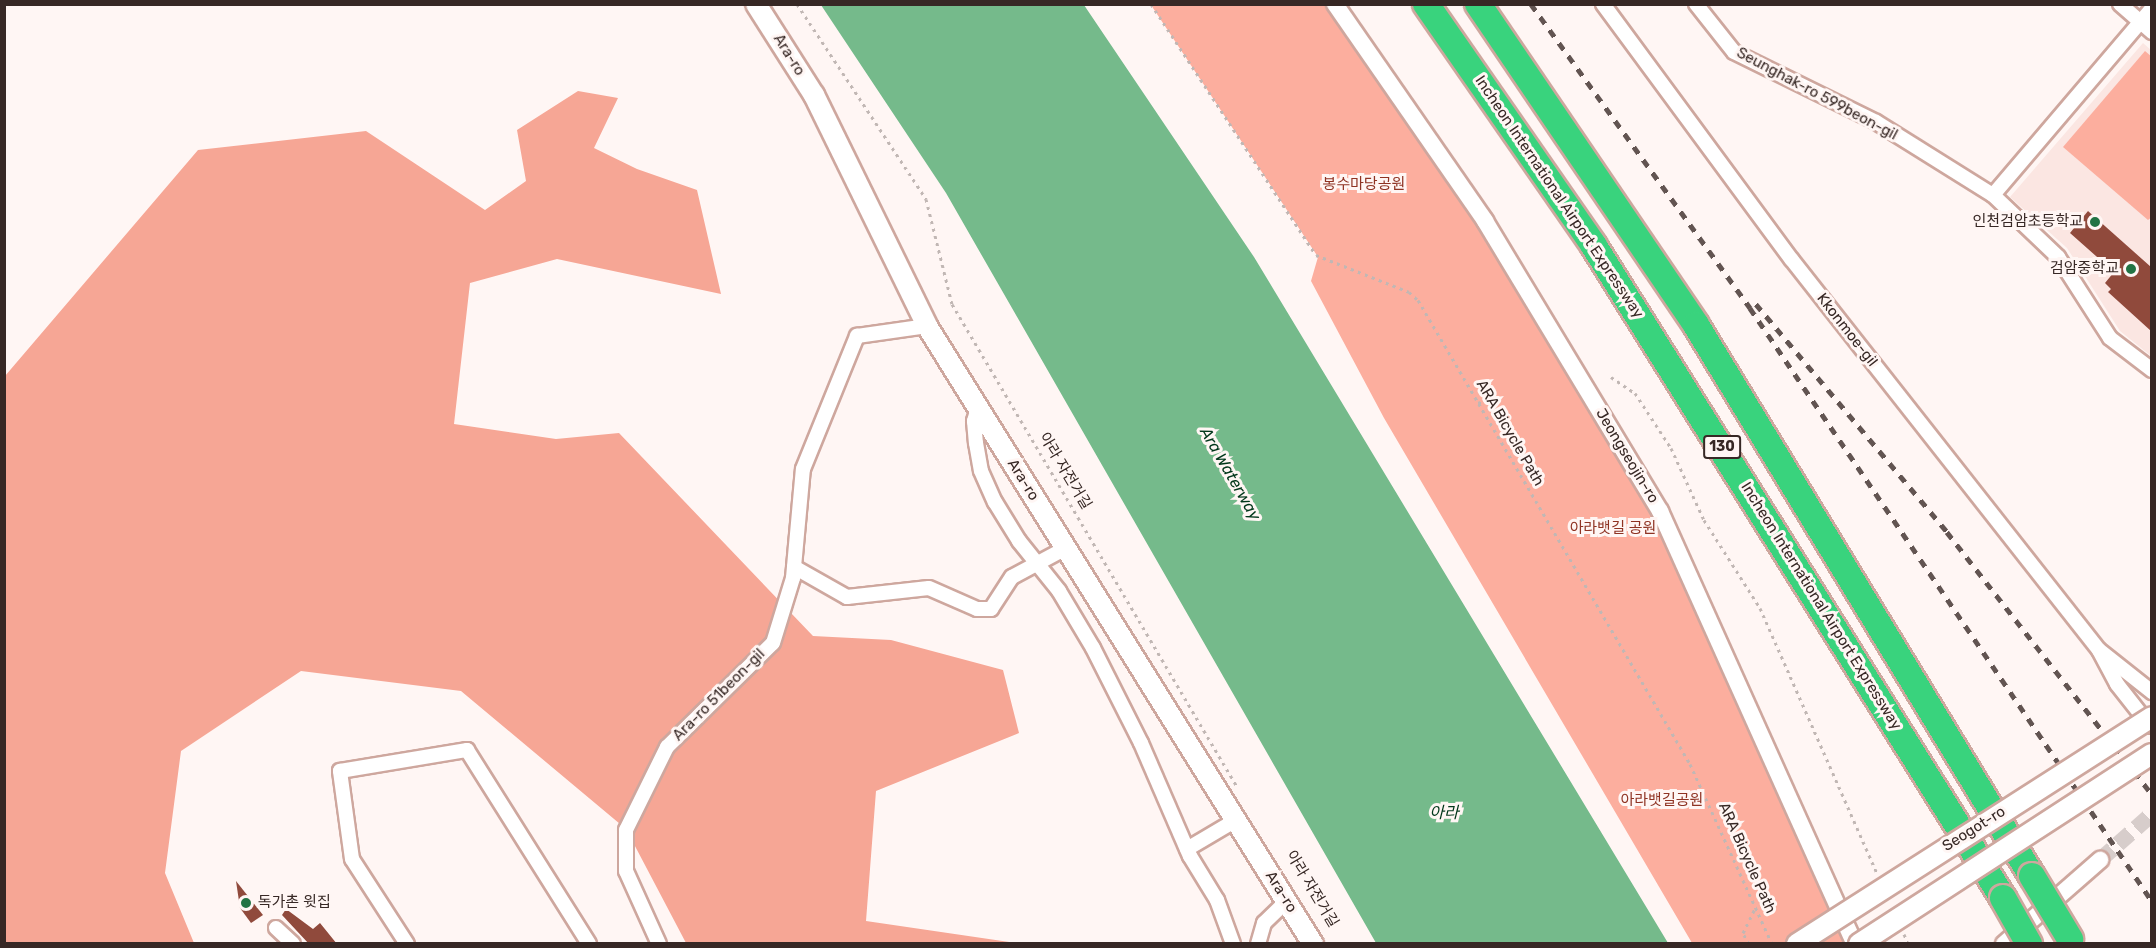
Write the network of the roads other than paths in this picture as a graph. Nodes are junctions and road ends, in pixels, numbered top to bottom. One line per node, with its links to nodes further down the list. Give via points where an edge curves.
1 (756, 4): 12 (main road, Ara-ro, via 814,95)
2 (1335, 4): 37 (street, Jeongseojin-ro, via 1485,220 1660,511)
3 (1426, 4): 39 (highway, Incheon International Airport Expressway / 130, bridge, via 1594,246)
4 (1479, 4): 28 (highway, 130, bridge, via 1696,325)
5 (1696, 4): 11 (street, Seunghak-ro 599beon-gil, via 1734,52 1876,122)
6 (2120, 4): 9 (street)
7 (1609, 7): 18 (street, Kkonmoe-gil, via 1792,260)
8 (2151, 8): 9 (street)
9 (2140, 22): 10 (street); 11 (street)
10 (2151, 32)
11 (1993, 195): 13 (street, Seunghak-ro 599beon-gil, via 2058,257 2110,338)
12 (927, 326): 14 (main road, Ara-ro); 17 (street, Ara-ro 51beon-gil, via 857,336 803,469)
13 (2151, 369)
14 (978, 408): 15 (main road, Ara-ro); 16 (street, via 974,421 981,471 995,502)
15 (1066, 548): 16 (street); 23 (main road, Ara-ro)
16 (1037, 564): 17 (street, via 1012,577 991,609 977,609 929,588 847,597); 24 (street, via 1059,591 1093,648 1141,743)
17 (794, 567): 32 (street, Ara-ro 51beon-gil, via 773,643 667,747 626,830 626,871)
18 (2098, 650): 19 (street, Kkonmoe-gil); 21 (street, Kkonmoe-gil, via 2117,684)
19 (2151, 692)
20 (2151, 717): 36 (main road, Seogot-ro, bridge)
21 (2151, 728)
22 (2151, 754): 37 (main road, bridge)
23 (1236, 820): 24 (street); 26 (main road, Ara-ro)
24 (1187, 849): 33 (street, via 1217,900)
25 (2100, 860): 38 (street)
26 (1287, 901): 34 (street, via 1264,923); 35 (main road, Ara-ro)
27 (276, 928): 29 (street)
28 (2071, 941)
29 (293, 944)
30 (406, 944): 31 (street, via 352,859 340,771 467,750)
31 (589, 944)
32 (659, 944)
33 (1233, 944)
34 (1258, 944)
35 (1313, 944)
36 (1797, 944)
37 (1857, 944)
38 (2004, 944)
39 (2029, 944)

